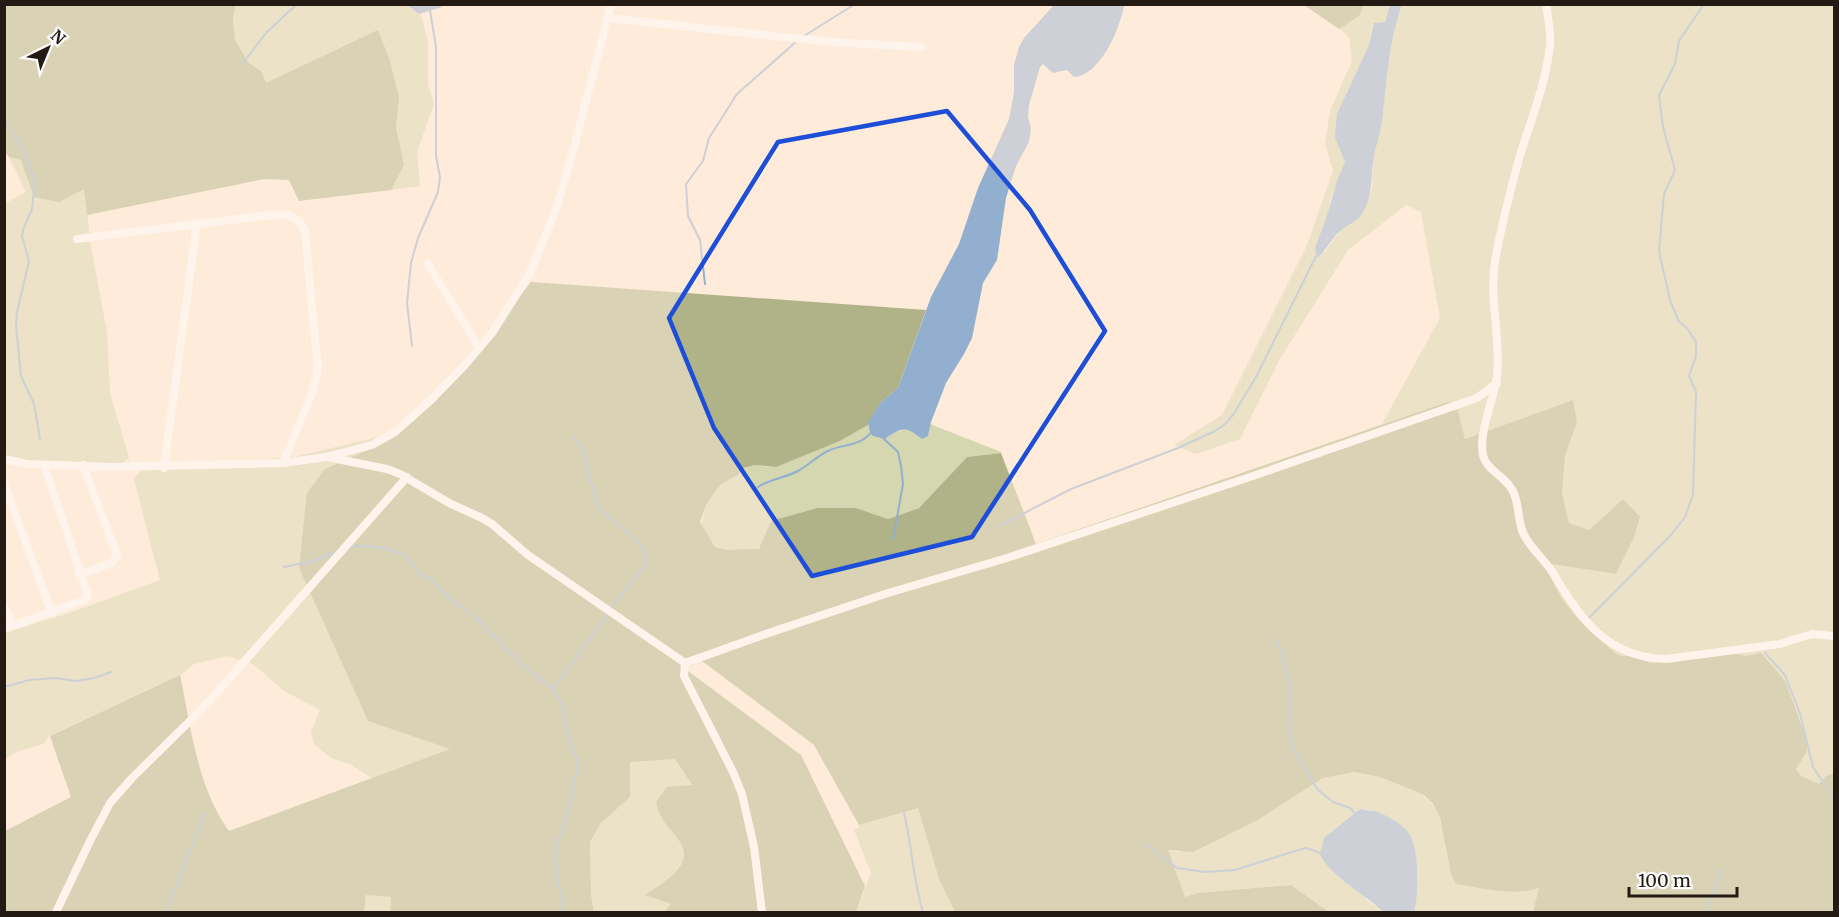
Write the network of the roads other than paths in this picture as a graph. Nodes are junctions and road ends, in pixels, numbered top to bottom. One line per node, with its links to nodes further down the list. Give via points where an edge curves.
1 (611, 4): 3 (street)
2 (1546, 4): 9 (street, via 1550,48 1495,261 1492,286 1499,359)
3 (608, 18): 4 (street, via 830,42); 8 (street, via 556,210 524,284)
4 (921, 47)
5 (197, 224): 6 (street); 12 (street, via 284,214 297,219 305,232 318,351 317,378); 15 (street)
6 (76, 238)
7 (428, 264): 8 (street)
8 (479, 348): 10 (street, via 432,399 394,432 372,445)
9 (1497, 383): 22 (street, via 1485,429 1483,457 1514,493 1523,532 1532,547 1595,632 1624,651 1650,658 1780,644 1812,634); 23 (street, via 1477,398 1292,462 1007,558 763,634)
10 (326, 457): 12 (street); 16 (street)
11 (4, 459): 13 (street)
12 (283, 463): 15 (street)
13 (44, 465): 14 (street); 18 (street)
14 (83, 465): 15 (street); 18 (street, via 117,555 111,563)
15 (164, 468)
16 (407, 477): 23 (street, via 492,524 528,555); 24 (street, via 204,707 110,803)
17 (4, 484): 20 (street)
18 (79, 575): 20 (street, via 88,595)
19 (4, 605): 21 (street)
20 (52, 613): 21 (street)
21 (9, 627)
22 (1834, 636)
23 (685, 663): 25 (street, via 684,676 742,794)
24 (56, 912)
25 (762, 912)

